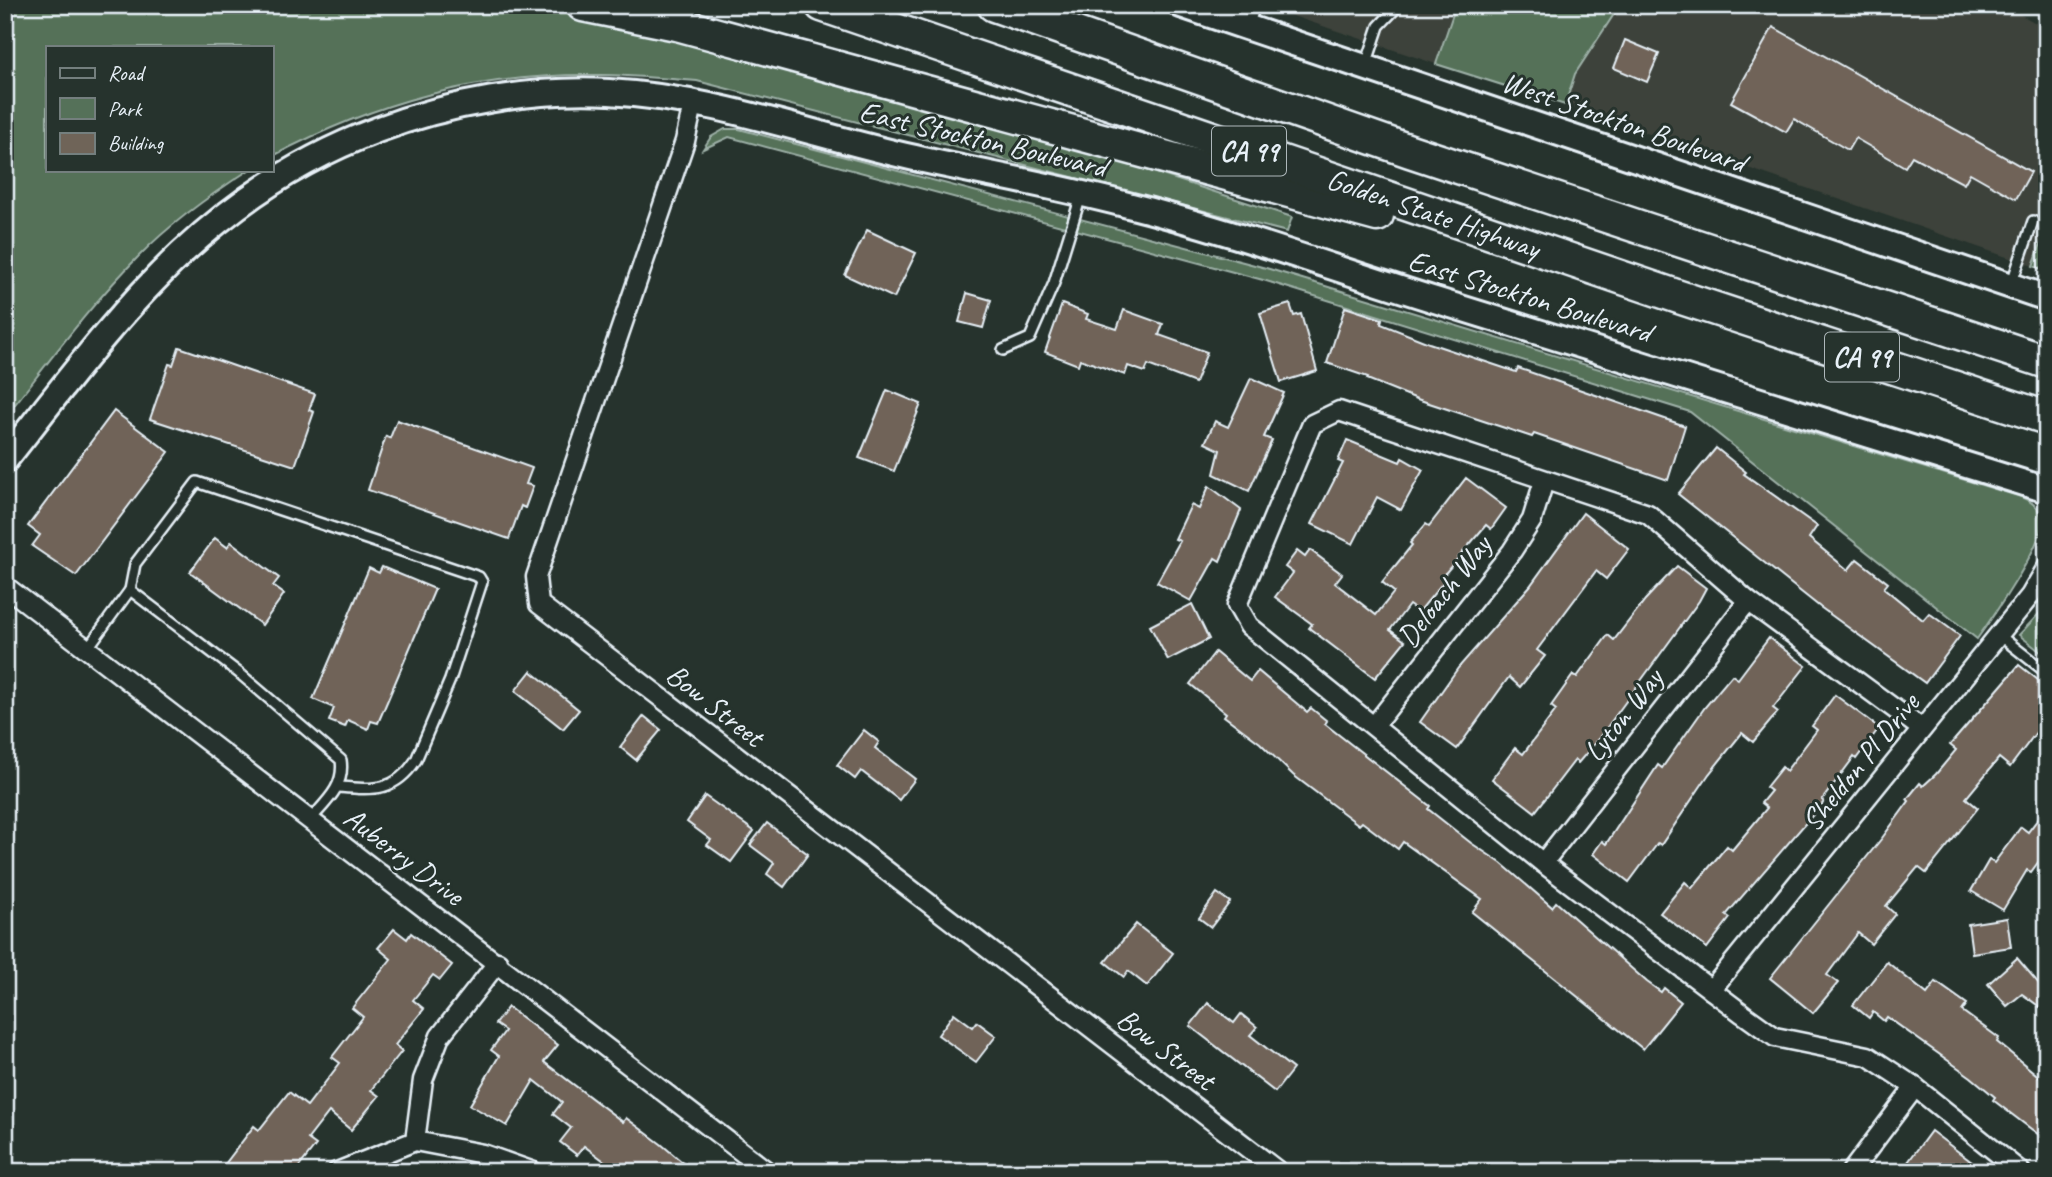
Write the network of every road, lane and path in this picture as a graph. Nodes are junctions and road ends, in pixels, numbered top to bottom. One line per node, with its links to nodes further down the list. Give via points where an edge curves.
1 (583, 5): 12 (highway, via 677,24)
2 (822, 5): 12 (highway, Golden State Highway / CA 99)
3 (994, 5): 15 (highway, Golden State Highway / CA 99, via 1410,151)
4 (1181, 5): 6 (street, West Stockton Boulevard)
5 (1399, 5): 7 (lane, via 1379,26)
6 (1252, 17): 7 (street, West Stockton Boulevard)
7 (1365, 67): 11 (street, West Stockton Boulevard)
8 (694, 100): 9 (street, East Stockton Boulevard, via 906,156); 17 (street, East Stockton Boulevard, via 602,92 488,101 379,129 319,155 256,191 198,235 151,281); 39 (street, Bow Street, via 685,141 536,577 539,604)
9 (1082, 194): 14 (lane, via 1054,283 1030,338); 19 (street, East Stockton Boulevard, via 1127,204)
10 (2033, 221): 11 (lane)
11 (2011, 287): 13 (street, West Stockton Boulevard)
12 (1676, 296): 16 (highway, Golden State Highway / CA 99)
13 (2047, 299)
14 (1003, 350)
15 (2047, 362)
16 (2047, 418)
17 (5, 460)
18 (1544, 481): 23 (street, via 1648,514); 27 (street, Deloach Way, via 1532,520 1512,551); 27 (street, via 1339,411 1312,424 1237,605 1249,626)
19 (2047, 490)
20 (2047, 567): 24 (street, Sheldon Pl Drive)
21 (5, 586): 25 (street, Auberry Drive)
22 (130, 590): 25 (lane); 29 (lane, via 321,741 341,760); 29 (lane, via 135,564 197,482 479,577 482,582 465,637 405,778 386,787)
23 (1748, 601): 28 (street); 31 (street, Lyton Way)
24 (1999, 635): 26 (lane); 28 (street, Sheldon Pl Drive)
25 (87, 649): 30 (street, Auberry Drive)
26 (2047, 673)
27 (1374, 726): 31 (street)
28 (1922, 729): 33 (street, Sheldon Pl Drive)
29 (339, 787): 30 (lane)
30 (310, 820): 32 (street, Auberry Drive)
31 (1543, 863): 33 (street)
32 (498, 962): 35 (street, via 440,1036 424,1080); 38 (street, Auberry Drive)
33 (1711, 990): 34 (street, via 1775,1037 1868,1056)
34 (1916, 1087): 40 (street); 41 (street)
35 (415, 1140): 36 (street); 37 (street, via 483,1154)
36 (337, 1172)
37 (534, 1172)
38 (768, 1172)
39 (1279, 1172)
40 (1851, 1172)
41 (2021, 1172)

